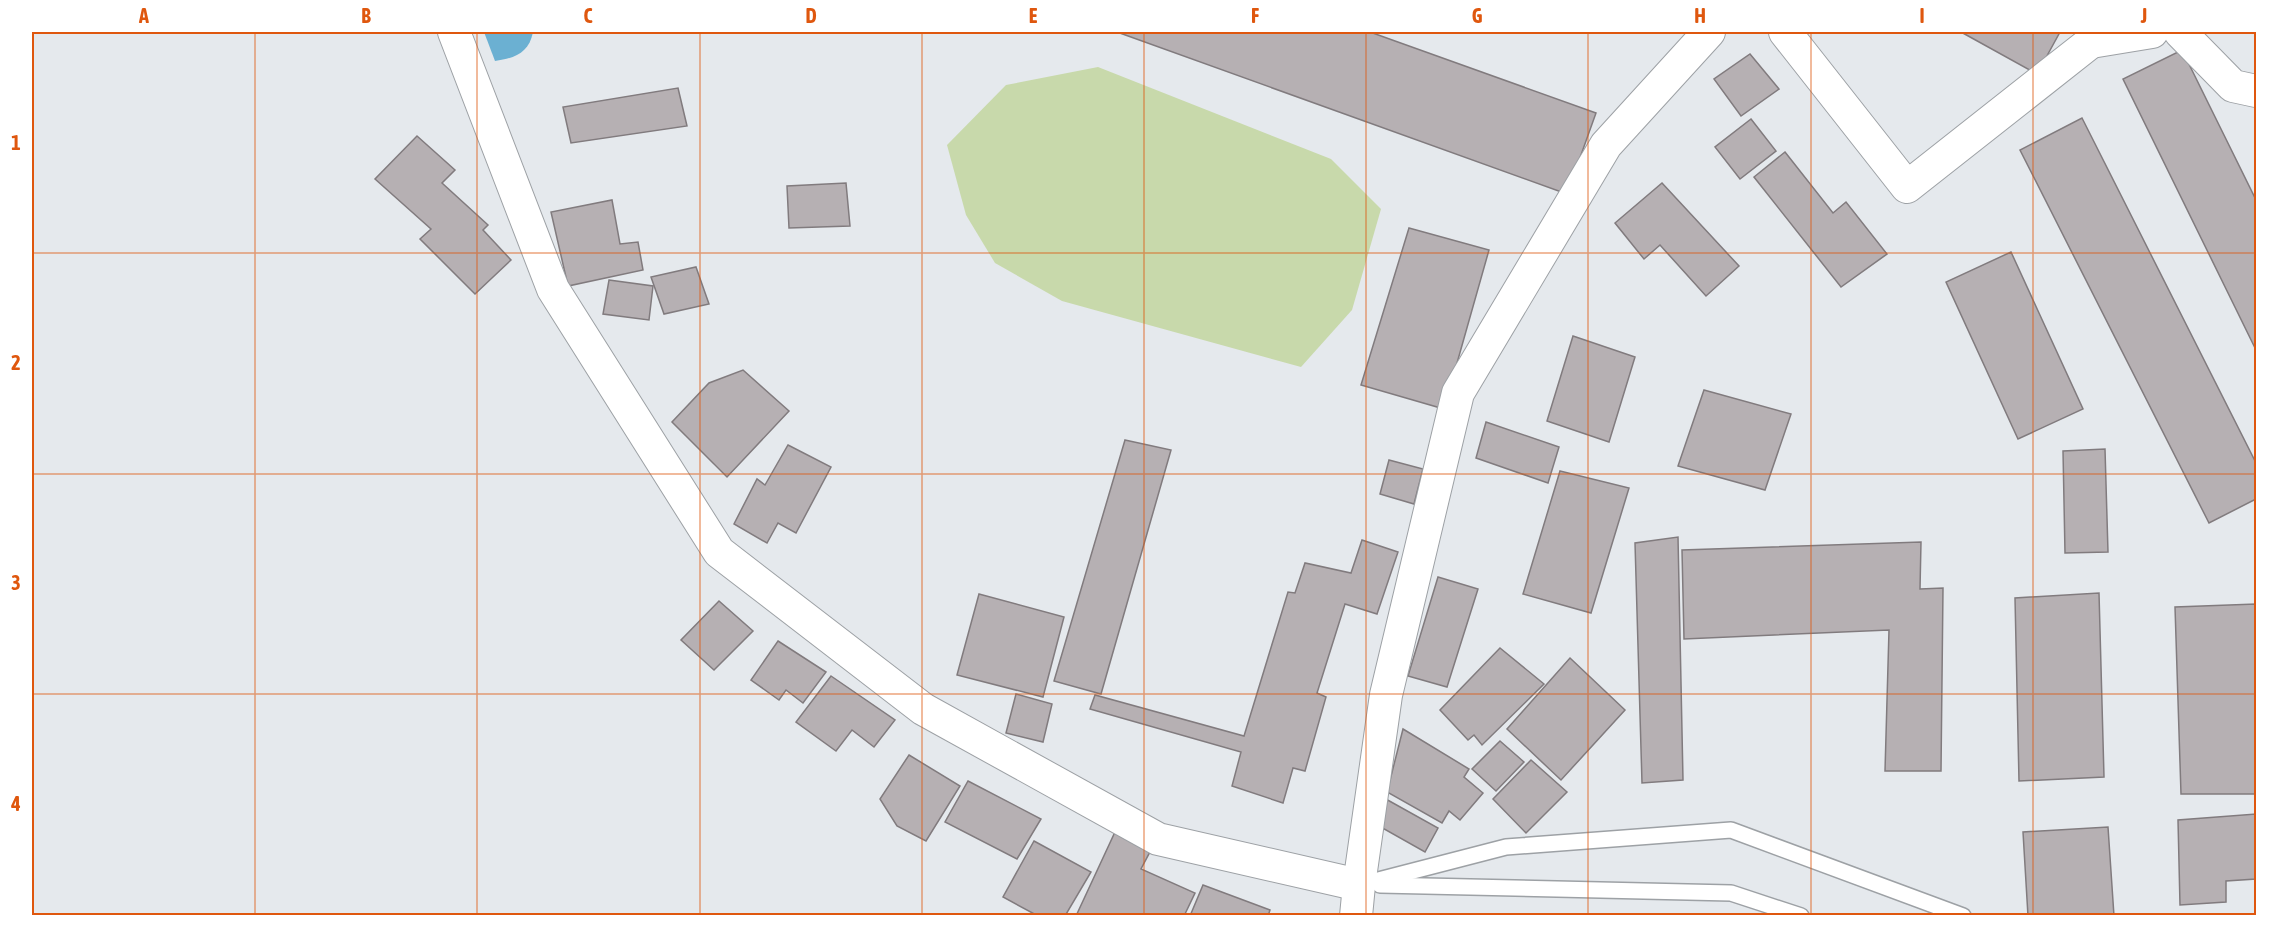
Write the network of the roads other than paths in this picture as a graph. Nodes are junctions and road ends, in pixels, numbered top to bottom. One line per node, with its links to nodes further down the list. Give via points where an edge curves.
1 (454, 32): 8 (street, via 553,289 719,552 923,709 1158,839)
2 (1709, 32): 8 (street, via 1606,145 1458,393 1386,695)
3 (1785, 32): 6 (street, via 1906,187)
4 (2152, 32): 6 (street)
5 (2180, 32): 7 (street, via 2233,86)
6 (2092, 37)
7 (2256, 91)
8 (1359, 885): 9 (street); 10 (lane, via 1731,893); 11 (lane, via 1506,847 1731,830)
9 (1356, 915)
10 (1801, 915)
11 (1962, 915)

